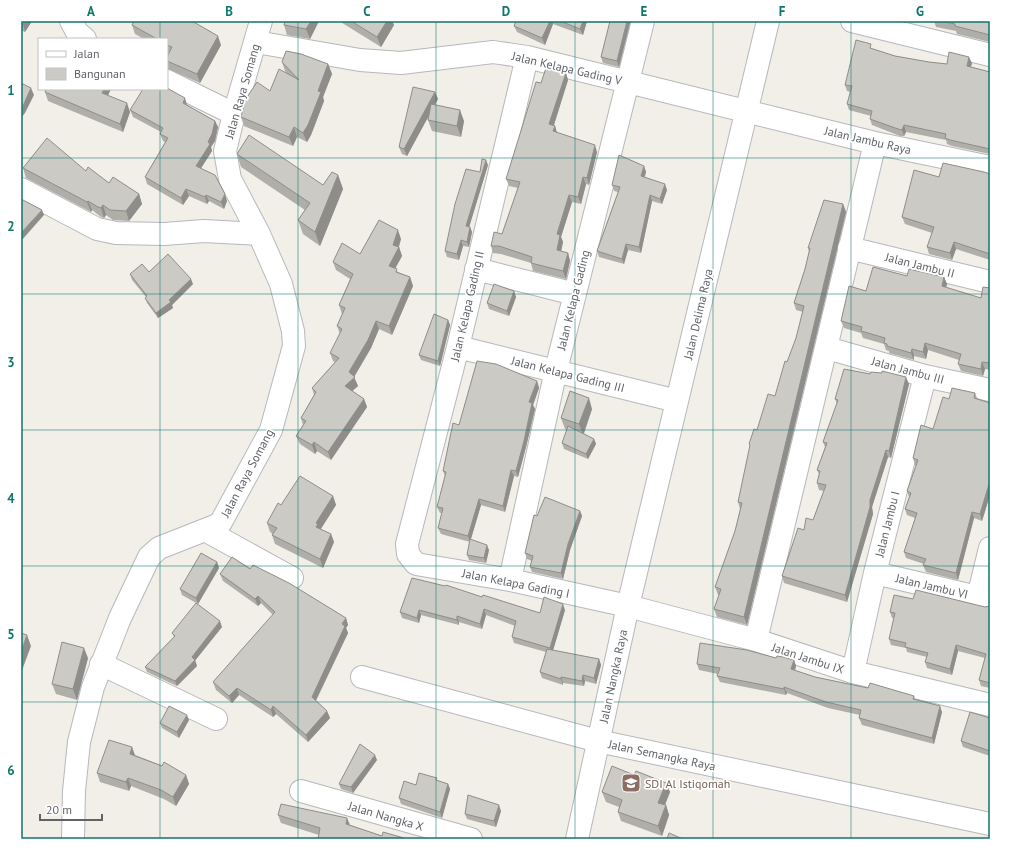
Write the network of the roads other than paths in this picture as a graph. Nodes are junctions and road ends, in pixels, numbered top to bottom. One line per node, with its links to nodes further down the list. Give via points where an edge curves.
1 (71, 21): 7 (street)
2 (262, 21): 8 (street, Jalan Raya Somang)
3 (643, 21): 12 (street, Jalan Kelapa Gading)
4 (768, 21): 13 (street, Jalan Delima Raya)
5 (852, 21): 6 (street)
6 (902, 27): 9 (street)
7 (84, 38)
8 (256, 42): 10 (street, Jalan Kelapa Gading V, via 360,60 401,63 493,52); 14 (street, Jalan Raya Somang)
9 (990, 55)
10 (527, 57): 12 (street, Jalan Kelapa Gading V); 20 (street, Jalan Kelapa Gading II)
11 (168, 81): 14 (street)
12 (629, 83): 13 (street, Jalan Kelapa Gading V); 22 (street, Jalan Kelapa Gading)
13 (747, 111): 15 (street, Jalan Jambu Raya); 28 (street, Jalan Delima Raya)
14 (234, 114): 18 (street, Jalan Raya Somang, via 225,151 230,178)
15 (875, 143): 16 (street, Jalan Jambu Raya); 19 (street)
16 (990, 167)
17 (21, 189): 18 (street, via 97,229 116,233 164,234 204,231)
18 (259, 234): 29 (street, Jalan Raya Somang, via 281,284 294,346 271,430 220,524)
19 (849, 248): 21 (street, Jalan Jambu II); 24 (street)
20 (476, 269): 22 (street); 23 (street, Jalan Kelapa Gading II)
21 (990, 282)
22 (575, 294): 25 (street, Jalan Kelapa Gading)
23 (458, 346): 25 (street, Jalan Kelapa Gading III); 31 (street, Jalan Kelapa Gading II, via 407,544)
24 (827, 348): 26 (street, Jalan Jambu III); 37 (street)
25 (556, 370): 28 (street, Jalan Kelapa Gading III); 34 (street, Jalan Kelapa Gading)
26 (925, 376): 27 (street, Jalan Jambu III); 32 (street, Jalan Jambu I)
27 (990, 390)
28 (677, 401): 36 (street, Jalan Delima Raya)
29 (205, 530): 33 (street); 38 (street, Jalan Raya Somang, via 159,548 149,557)
30 (990, 548): 35 (street)
31 (408, 554): 34 (street, Jalan Kelapa Gading I, via 416,564)
32 (875, 573): 35 (street, Jalan Jambu VI); 39 (street, Jalan Jambu I)
33 (292, 578)
34 (510, 580): 36 (street, Jalan Kelapa Gading I)
35 (984, 598)
36 (628, 606): 37 (street, Jalan Jambu IX); 43 (street, Jalan Nangka Raya)
37 (756, 640): 39 (street, Jalan Jambu IX)
38 (101, 664): 42 (street); 47 (street, Jalan Raya Somang, via 92,687 79,742 74,790)
39 (853, 672): 41 (street, Jalan Jambu IX)
40 (362, 677): 43 (street, Jalan Semangka Raya)
41 (990, 705)
42 (216, 719)
43 (598, 741): 45 (street, Jalan Semangka Raya); 49 (street, Jalan Nangka Raya)
44 (301, 791): 46 (street, Jalan Nangka X)
45 (990, 824)
46 (443, 836): 48 (street, Jalan Nangka X)
47 (73, 839)
48 (471, 839)
49 (577, 839)

